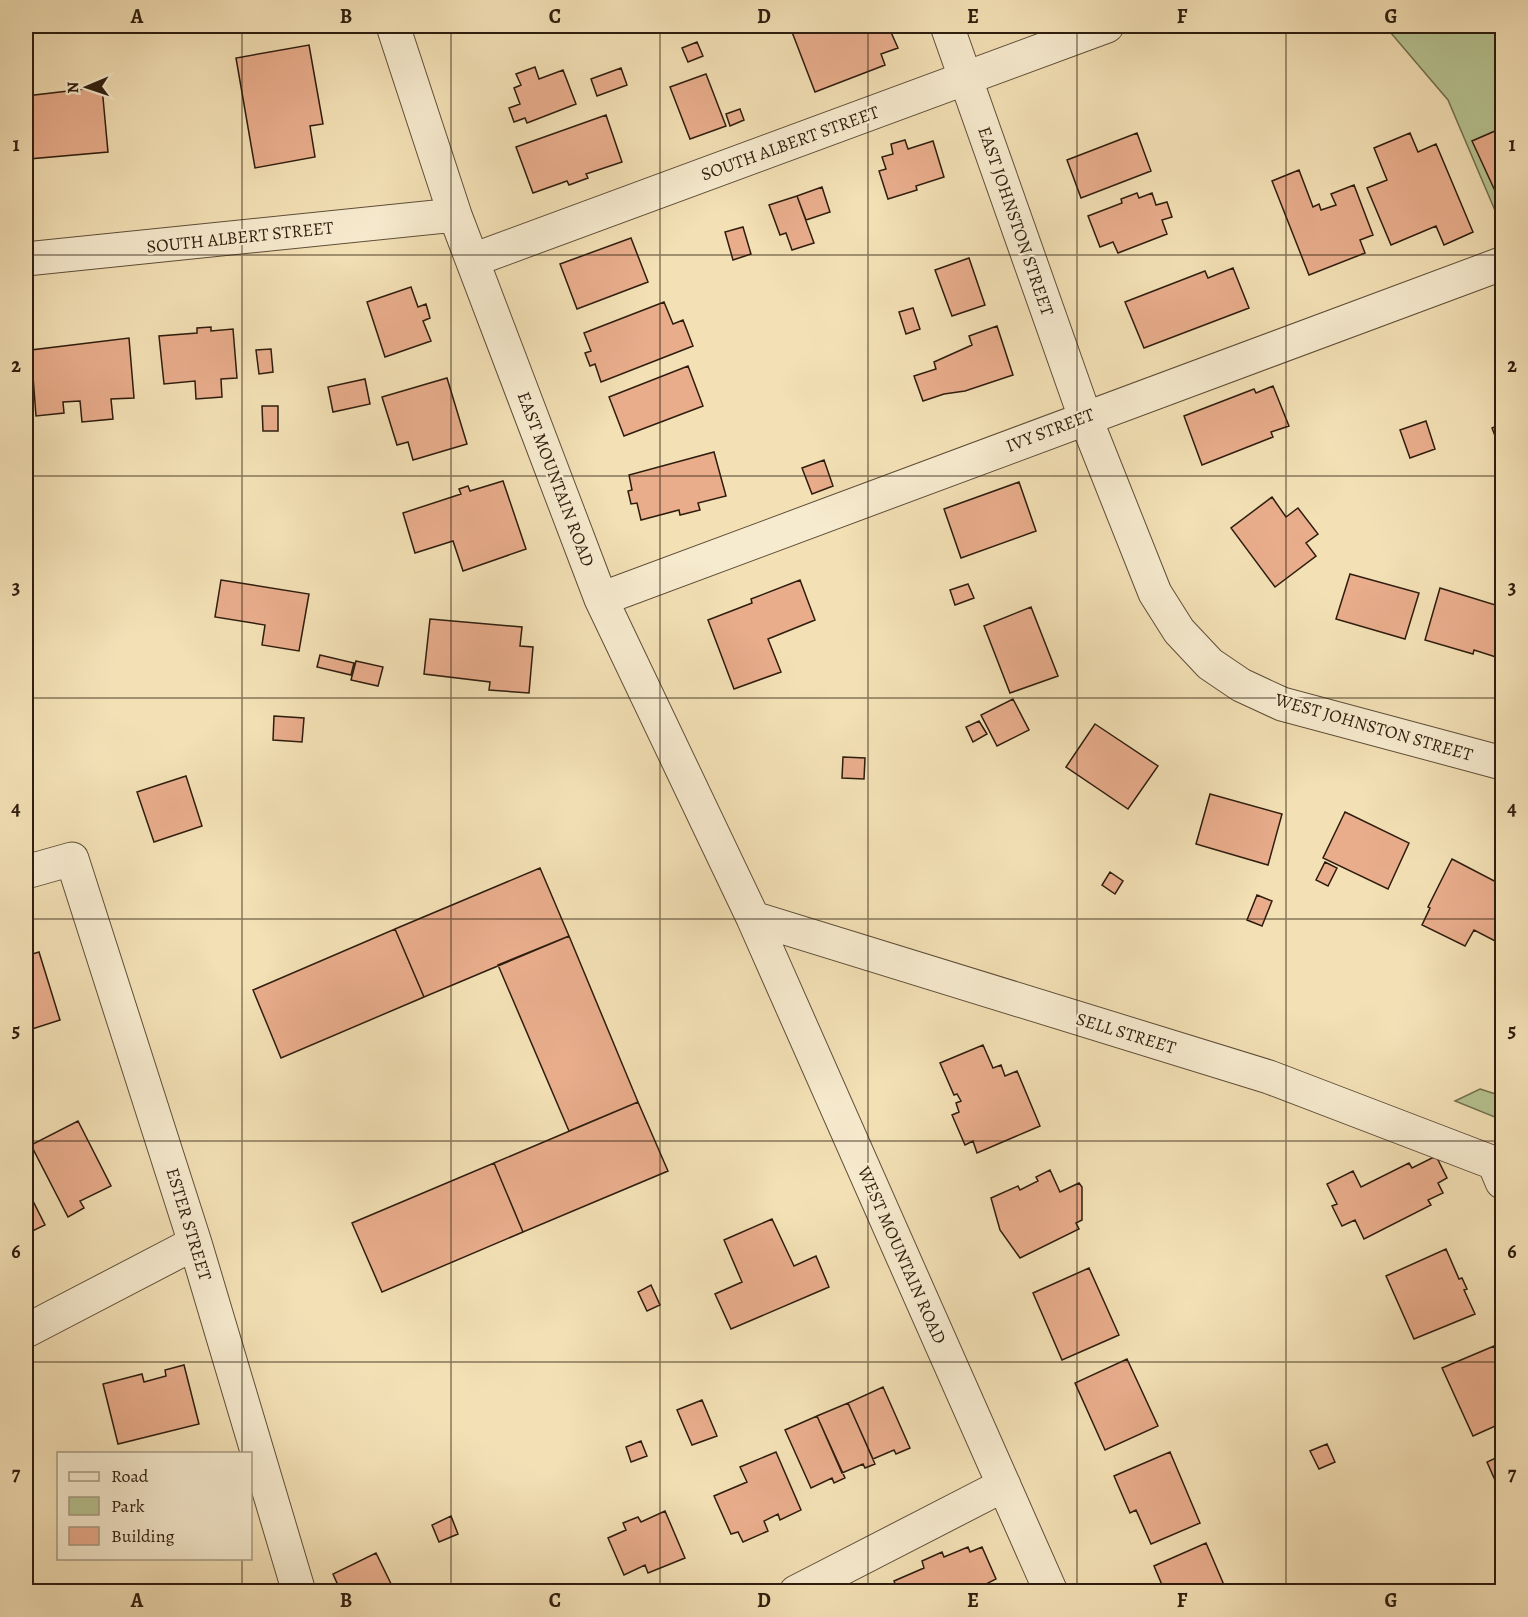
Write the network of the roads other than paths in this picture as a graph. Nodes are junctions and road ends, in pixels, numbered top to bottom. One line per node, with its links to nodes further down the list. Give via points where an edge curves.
1 (393, 26): 5 (street, EAST MOUNTAIN ROAD)
2 (947, 26): 4 (street, EAST JOHNSTON STREET)
3 (1107, 26): 4 (street, SOUTH ALBERT STREET)
4 (966, 78): 7 (street, SOUTH ALBERT STREET); 9 (street, EAST JOHNSTON STREET)
5 (455, 215): 6 (street, SOUTH ALBERT STREET); 7 (street, EAST MOUNTAIN ROAD)
6 (26, 260)
7 (473, 260): 10 (street, EAST MOUNTAIN ROAD)
8 (1501, 264): 9 (street, IVY STREET)
9 (1085, 417): 10 (street, IVY STREET); 11 (street, WEST JOHNSTON STREET, via 1155,593 1179,632 1210,664 1241,685 1282,704)
10 (601, 599): 13 (street, EAST MOUNTAIN ROAD)
11 (1503, 763)
12 (26, 872): 15 (street, ESTER STREET, via 72,859)
13 (753, 918): 14 (street, SELL STREET, via 1269,1077); 17 (street, WEST MOUNTAIN ROAD)
14 (1498, 1173)
15 (195, 1243): 16 (street); 18 (street, ESTER STREET)
16 (26, 1331)
17 (1004, 1485): 19 (street); 20 (street, WEST MOUNTAIN ROAD)
18 (299, 1592)
19 (796, 1592)
20 (1051, 1592)

